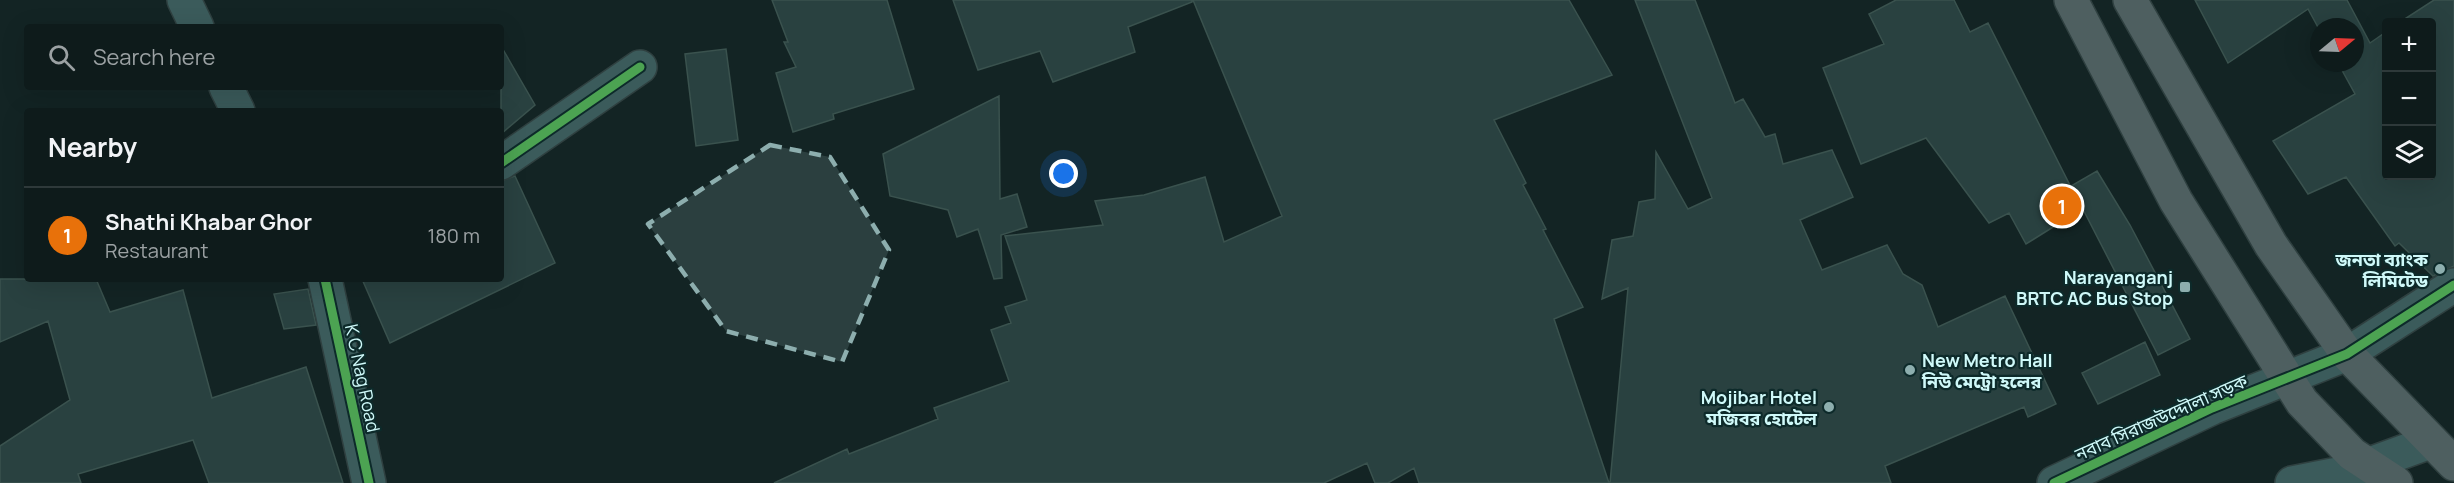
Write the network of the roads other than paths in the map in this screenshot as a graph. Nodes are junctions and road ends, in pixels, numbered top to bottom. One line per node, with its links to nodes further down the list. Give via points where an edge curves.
1 (184, 0): 4 (street)
2 (2071, 0): 12 (main road, via 2176,201)
3 (2130, 0): 11 (main road, via 2271,245)
4 (196, 24)
5 (640, 67): 8 (street)
6 (228, 90): 7 (street)
7 (236, 108)
8 (504, 161)
9 (327, 282): 16 (street, K C Nag Road)
10 (2454, 285): 11 (street, নবাব সিরাজউদ্দৌলা সড়ক)
11 (2347, 354): 12 (street, নবাব সিরাজউদ্দৌলা সড়ক); 13 (main road)
12 (2288, 380): 15 (main road, via 2332,436); 17 (street, নবাব সিরাজউদ্দৌলা সড়ক, via 2212,408)
13 (2430, 442): 14 (main road); 15 (street)
14 (2454, 464)
15 (2368, 465): 18 (street); 19 (main road)
16 (369, 483)
17 (2055, 483)
18 (2292, 483)
19 (2396, 483)

